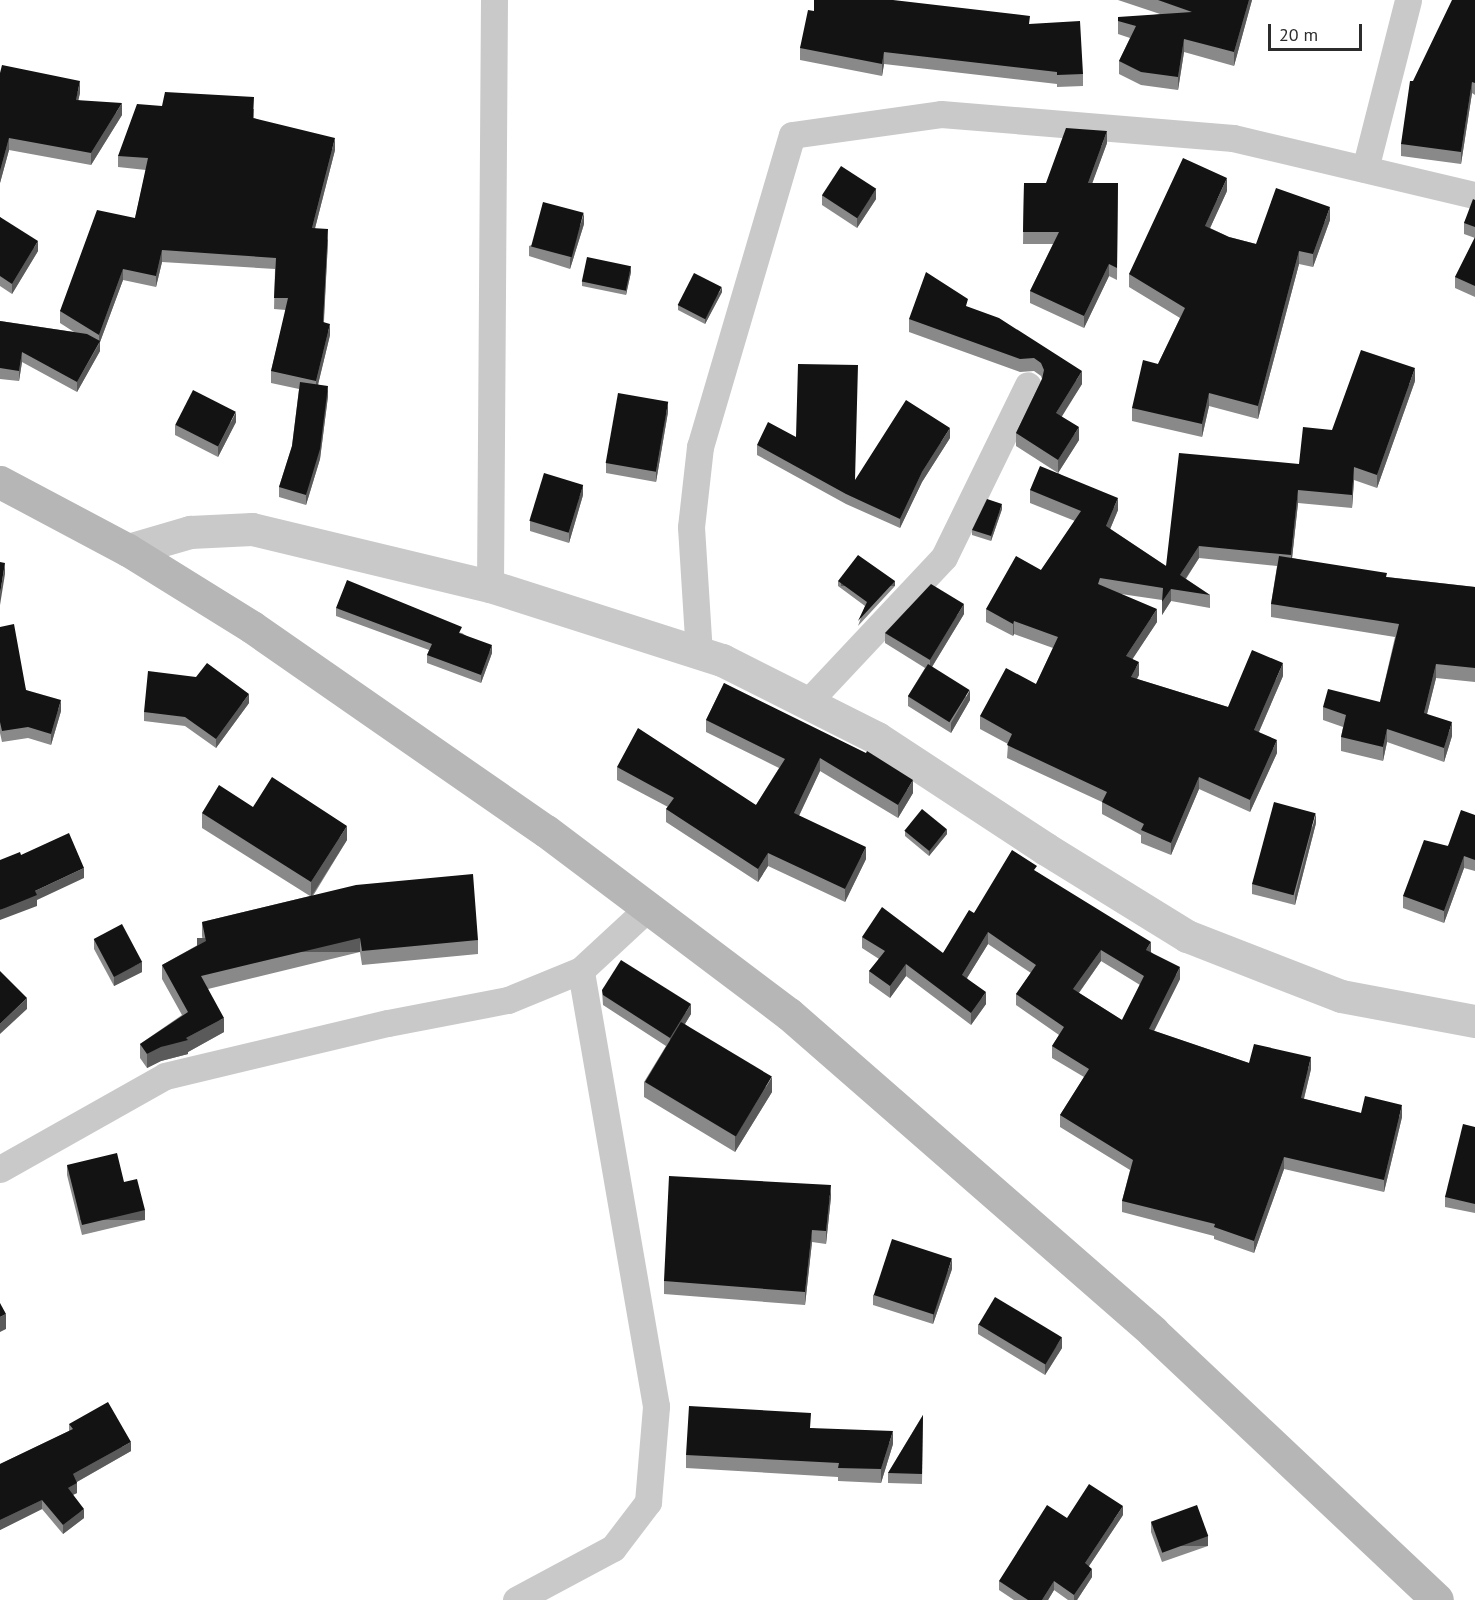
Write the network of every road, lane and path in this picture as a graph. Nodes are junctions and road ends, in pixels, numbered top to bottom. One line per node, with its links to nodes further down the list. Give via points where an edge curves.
1 (494, 0): 8 (street)
2 (1408, 0): 3 (street)
3 (1365, 169): 4 (street); 9 (street, via 1233,138 941,114 792,135 700,447 691,527)
4 (1475, 195)
5 (1028, 385): 10 (street, via 944,557)
6 (0, 482): 7 (main road)
7 (128, 550): 8 (street, via 190,531 252,529); 11 (main road, via 252,627 546,831)
8 (490, 586): 9 (street)
9 (699, 654): 10 (street, via 722,660)
10 (807, 703): 13 (street, via 877,738 1188,936 1341,996)
11 (648, 908): 12 (street); 16 (main road, via 789,1014 1144,1324)
12 (580, 970): 14 (street, via 508,1000 388,1023 165,1076); 15 (street, via 656,1406 648,1502 613,1548)
13 (1475, 1021)
14 (0, 1169)
15 (516, 1600)
16 (1437, 1600)

